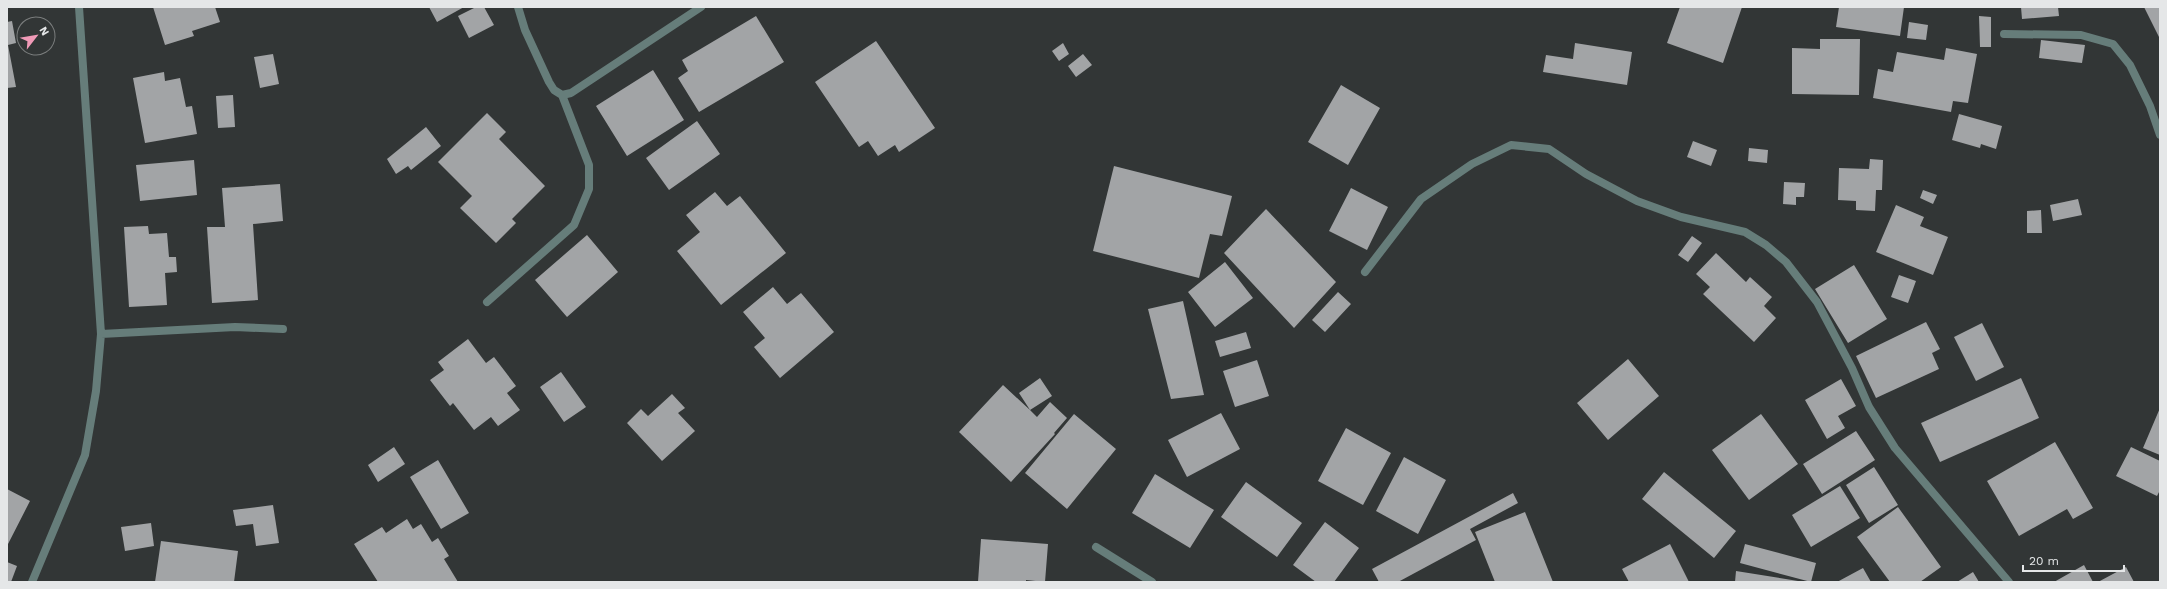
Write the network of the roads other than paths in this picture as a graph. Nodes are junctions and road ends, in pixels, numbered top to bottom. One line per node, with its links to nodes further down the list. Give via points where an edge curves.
1 (79, 7): 10 (street)
2 (518, 7): 5 (street, via 525,30 549,82 554,90)
3 (701, 7): 5 (street, via 571,93)
4 (2004, 34): 6 (street, via 2081,35 2113,44 2130,65 2150,106)
5 (562, 95): 8 (street, via 589,165 589,189 574,225)
6 (2160, 135)
7 (1365, 272): 14 (street, via 1421,200 1472,164 1511,145 1549,148 1586,174 1637,201 1681,217 1744,232 1766,245 1786,262 1817,302 1852,368 1869,407 1895,448)
8 (487, 302)
9 (283, 329): 10 (street, via 235,327)
10 (100, 334): 12 (street, via 96,391 85,455)
11 (1096, 547): 13 (street)
12 (32, 582)
13 (1152, 582)
14 (2009, 582)

